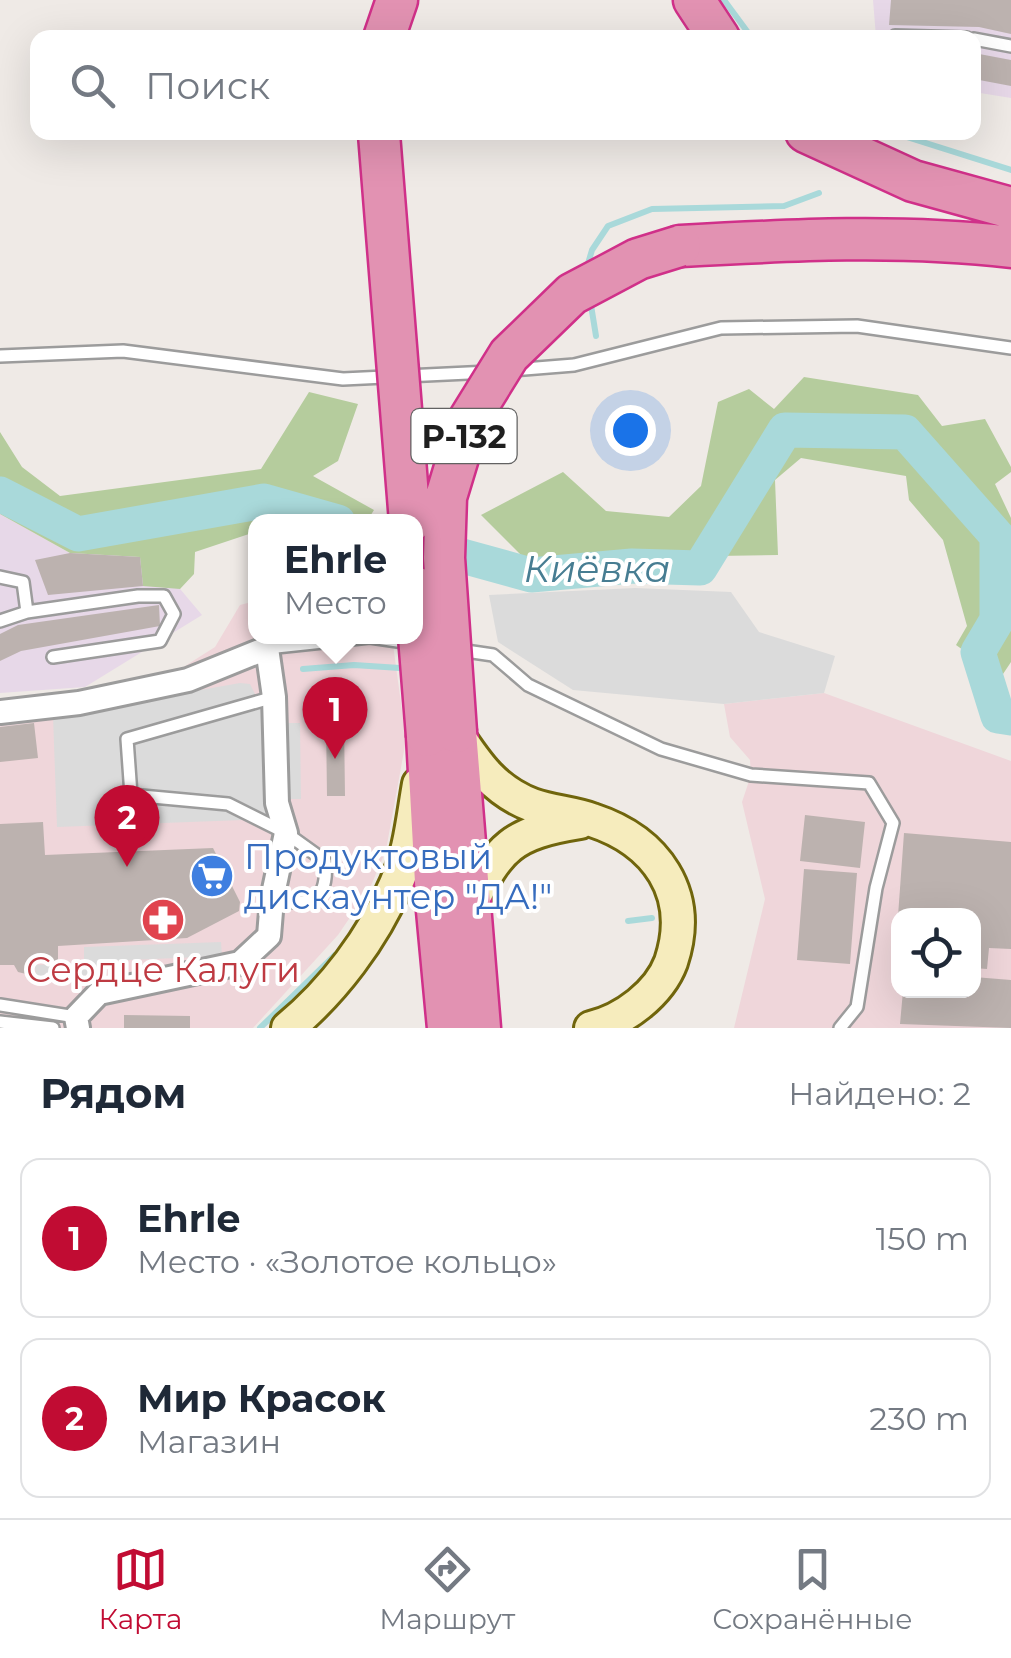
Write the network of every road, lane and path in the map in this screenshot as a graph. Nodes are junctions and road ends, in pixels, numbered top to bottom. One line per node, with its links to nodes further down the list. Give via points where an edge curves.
1 (397, 0): 3 (highway)
2 (694, 0): 4 (highway)
3 (387, 30)
4 (714, 30)
5 (981, 40): 6 (lane)
6 (1011, 46)
7 (379, 140): 13 (highway, Р-132, bridge)
8 (821, 140): 9 (highway, via 913,181)
9 (1011, 208)
10 (1011, 247): 24 (highway, Р-132, bridge, via 815,239 680,246 638,259 572,294 510,355 470,418 446,497)
11 (1011, 348): 12 (lane, via 857,326 720,328 547,368 343,379 123,352)
12 (0, 356)
13 (409, 514)
14 (0, 577): 15 (lane, via 23,582)
15 (26, 612): 16 (lane); 21 (lane, via 164,596 174,614 160,641)
16 (0, 621)
17 (423, 632): 24 (highway, Р-132, bridge)
18 (304, 644): 20 (lane)
19 (421, 644): 36 (lane, via 494,654 528,685 662,749 751,775 869,783 892,824 857,1007)
20 (267, 648): 22 (street); 23 (street, via 188,680 80,704)
21 (53, 656)
22 (274, 697): 26 (street, via 277,803); 26 (lane, via 127,739 131,794 228,804)
23 (0, 712)
24 (441, 734): 25 (main road, via 485,776 531,804); 28 (highway, Р-132); 30 (highway, Р-132); 34 (main road, via 397,883 344,970)
25 (594, 820): 28 (main road, via 514,840 488,870); 35 (main road, via 656,858 677,917 660,984 626,1014)
26 (286, 833): 27 (street); 27 (lane, via 325,861 326,878 305,904)
27 (272, 899): 32 (street, via 269,936 240,963 100,993)
28 (469, 908): 30 (highway, Р-132)
29 (0, 1005): 32 (lane)
30 (463, 1016)
31 (0, 1022): 33 (lane)
32 (77, 1023)
33 (53, 1028)
34 (288, 1028)
35 (592, 1028)
36 (840, 1028)

